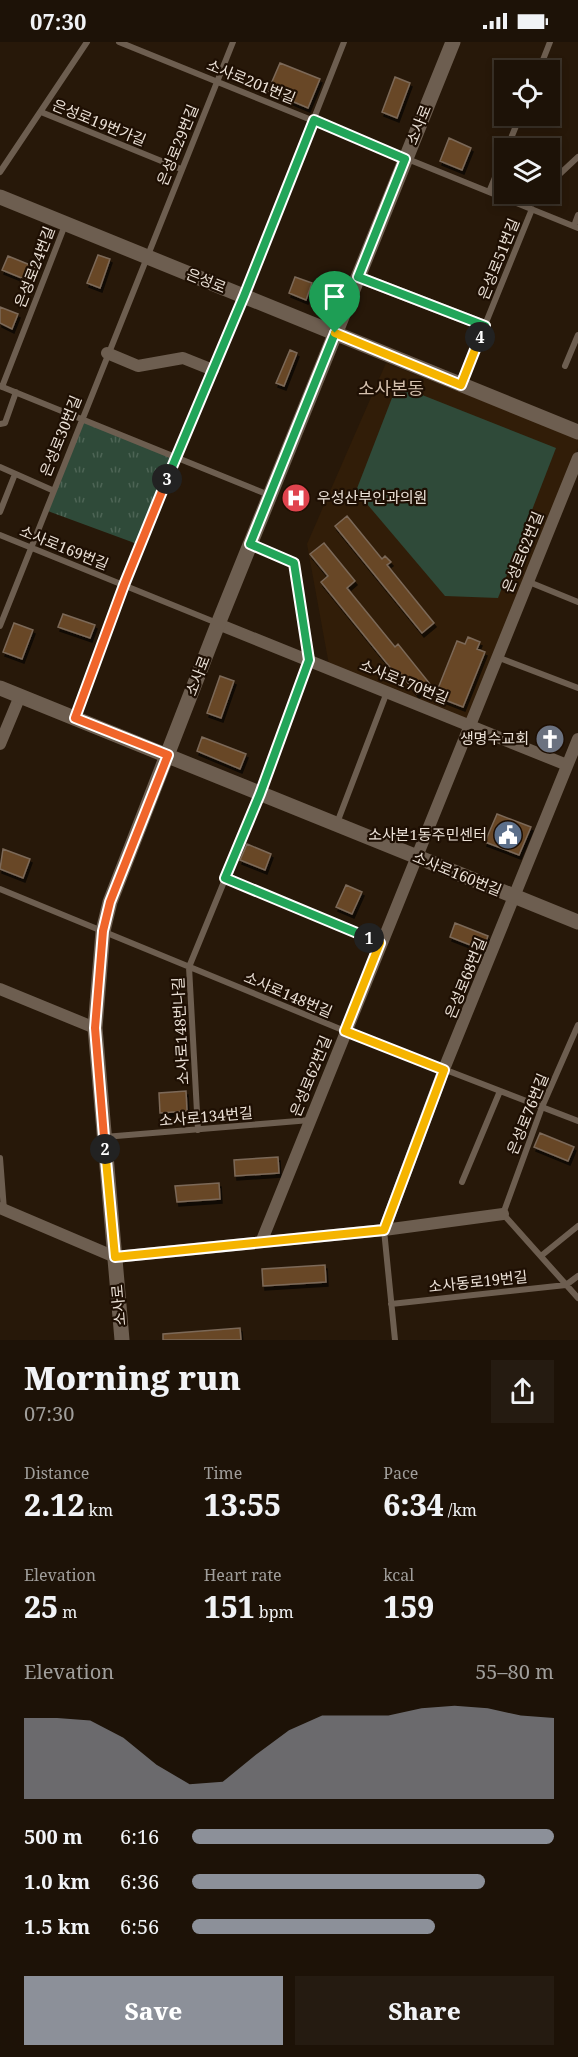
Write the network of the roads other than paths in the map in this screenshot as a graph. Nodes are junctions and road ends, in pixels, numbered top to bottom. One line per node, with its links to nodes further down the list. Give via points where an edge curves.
1 (87, 42): 9 (lane)
2 (119, 42): 8 (lane, 소사로201번길)
3 (233, 42): 8 (lane, 은성로29번길)
4 (344, 42): 10 (lane)
5 (453, 42): 12 (street, 소사로)
6 (550, 42): 7 (lane)
7 (543, 60)
8 (217, 81): 10 (lane, 소사로201번길); 13 (lane, 은성로29번길)
9 (41, 112): 13 (lane, 은성로19번가길); 14 (lane)
10 (314, 120): 12 (lane, 소사로201번길); 26 (lane)
11 (578, 157): 15 (lane)
12 (405, 159): 17 (lane, 소사로201번길); 25 (street, 소사로)
13 (182, 169): 24 (lane, 은성로29번길)
14 (0, 172)
15 (560, 174)
16 (494, 180): 17 (lane)
17 (489, 192): 20 (lane, 소사로201번길)
18 (0, 197): 22 (street, 은성로)
19 (533, 204): 20 (lane)
20 (530, 208): 23 (lane, 소사로201번길); 27 (lane, 은성로51번길)
21 (578, 215): 23 (lane)
22 (65, 223): 24 (street, 은성로); 34 (lane, 은성로24번길)
23 (576, 227)
24 (146, 256): 26 (street, 은성로); 30 (lane, 은성로30번길)
25 (358, 277): 27 (street); 28 (street, 소사로)
26 (244, 296): 28 (street, 은성로); 32 (lane)
27 (485, 326): 33 (lane, 은성로51번길)
28 (335, 333): 33 (street, 은성로); 44 (street, 소사로)
29 (578, 335): 31 (lane)
30 (107, 353): 32 (street, via 138,366 183,358); 36 (lane, 은성로30번길)
31 (565, 366)
32 (213, 370): 39 (lane)
33 (461, 385): 38 (street, 은성로)
34 (1, 386): 35 (lane)
35 (16, 392): 36 (lane); 37 (lane, via 5,423)
36 (81, 418): 39 (lane); 43 (lane, 은성로30번길)
37 (0, 424)
38 (578, 432)
39 (176, 457): 44 (lane); 50 (lane)
40 (578, 458): 49 (street, 은성로62번길)
41 (0, 467): 42 (lane)
42 (15, 474): 43 (lane); 45 (lane)
43 (52, 490): 48 (lane, 은성로30번길)
44 (270, 495): 47 (street, 소사로)
45 (0, 512)
46 (0, 535): 48 (lane, 소사로169번길)
47 (250, 544): 52 (street, 소사로); 55 (lane, via 294,563)
48 (30, 547): 50 (lane, 소사로169번길); 53 (lane, 은성로30번길)
49 (527, 581): 51 (lane); 54 (street, 은성로62번길)
50 (124, 585): 52 (lane, 소사로169번길); 60 (lane)
51 (578, 602)
52 (218, 624): 55 (street, 소사로170번길); 64 (street, 소사로)
53 (0, 626)
54 (496, 657): 57 (lane); 61 (street, 은성로62번길)
55 (309, 660): 58 (street, 소사로170번길); 66 (lane)
56 (0, 688): 59 (street, 소사로160번길)
57 (578, 688)
58 (387, 692): 61 (street, 소사로170번길); 67 (lane)
59 (20, 696): 60 (street, 소사로160번길); 63 (street)
60 (75, 718): 64 (street, 소사로160번길)
61 (469, 724): 65 (street, 소사로170번길); 68 (street, 은성로62번길)
62 (578, 739): 65 (street, 은성로68번길)
63 (0, 744)
64 (168, 755): 66 (street, 소사로160번길); 73 (street, 소사로, via 110,902)
65 (573, 767): 71 (street, 은성로68번길)
66 (260, 794): 67 (street, 소사로160번길); 69 (lane)
67 (336, 826): 68 (street, 소사로160번길)
68 (416, 857): 71 (street, 소사로160번길); 74 (street, 은성로62번길)
69 (225, 878): 74 (lane); 75 (lane)
70 (0, 889): 73 (lane, 소사로148번길)
71 (515, 897): 72 (street, 소사로160번길); 80 (street, 은성로68번길)
72 (578, 922)
73 (103, 931): 75 (lane, 소사로148번길); 78 (street, 소사로)
74 (380, 943): 79 (street, 은성로62번길)
75 (189, 967): 79 (lane, 소사로148번길); 85 (lane, 소사로148번나길)
76 (0, 989): 78 (street)
77 (578, 1025): 82 (lane, 은성로76번길)
78 (95, 1028): 86 (street, 소사로)
79 (345, 1031): 80 (lane, 소사로148번길); 83 (street, 은성로62번길)
80 (444, 1070): 81 (lane, 소사로148번길); 92 (street, 은성로68번길)
81 (500, 1091): 82 (lane, 소사로148번길); 88 (lane)
82 (542, 1107): 84 (lane, 소사로148번길); 90 (lane, 은성로76번길)
83 (310, 1120): 85 (lane, 소사로134번길); 93 (street, 은성로62번길)
84 (578, 1121)
85 (198, 1130): 86 (lane, 소사로134번길)
86 (104, 1137): 95 (street, 소사로)
87 (0, 1158): 89 (lane)
88 (462, 1182)
89 (2, 1209): 95 (street)
90 (503, 1214): 92 (street); 94 (lane)
91 (578, 1226): 94 (lane)
92 (384, 1230): 93 (street); 99 (lane)
93 (262, 1240): 95 (street)
94 (541, 1256): 97 (lane)
95 (115, 1257): 100 (street, 소사로)
96 (578, 1276): 97 (lane)
97 (566, 1285): 98 (lane); 99 (lane, 소사동로19번길)
98 (578, 1298)
99 (391, 1304): 101 (lane)
100 (122, 1340)
101 (395, 1340)

